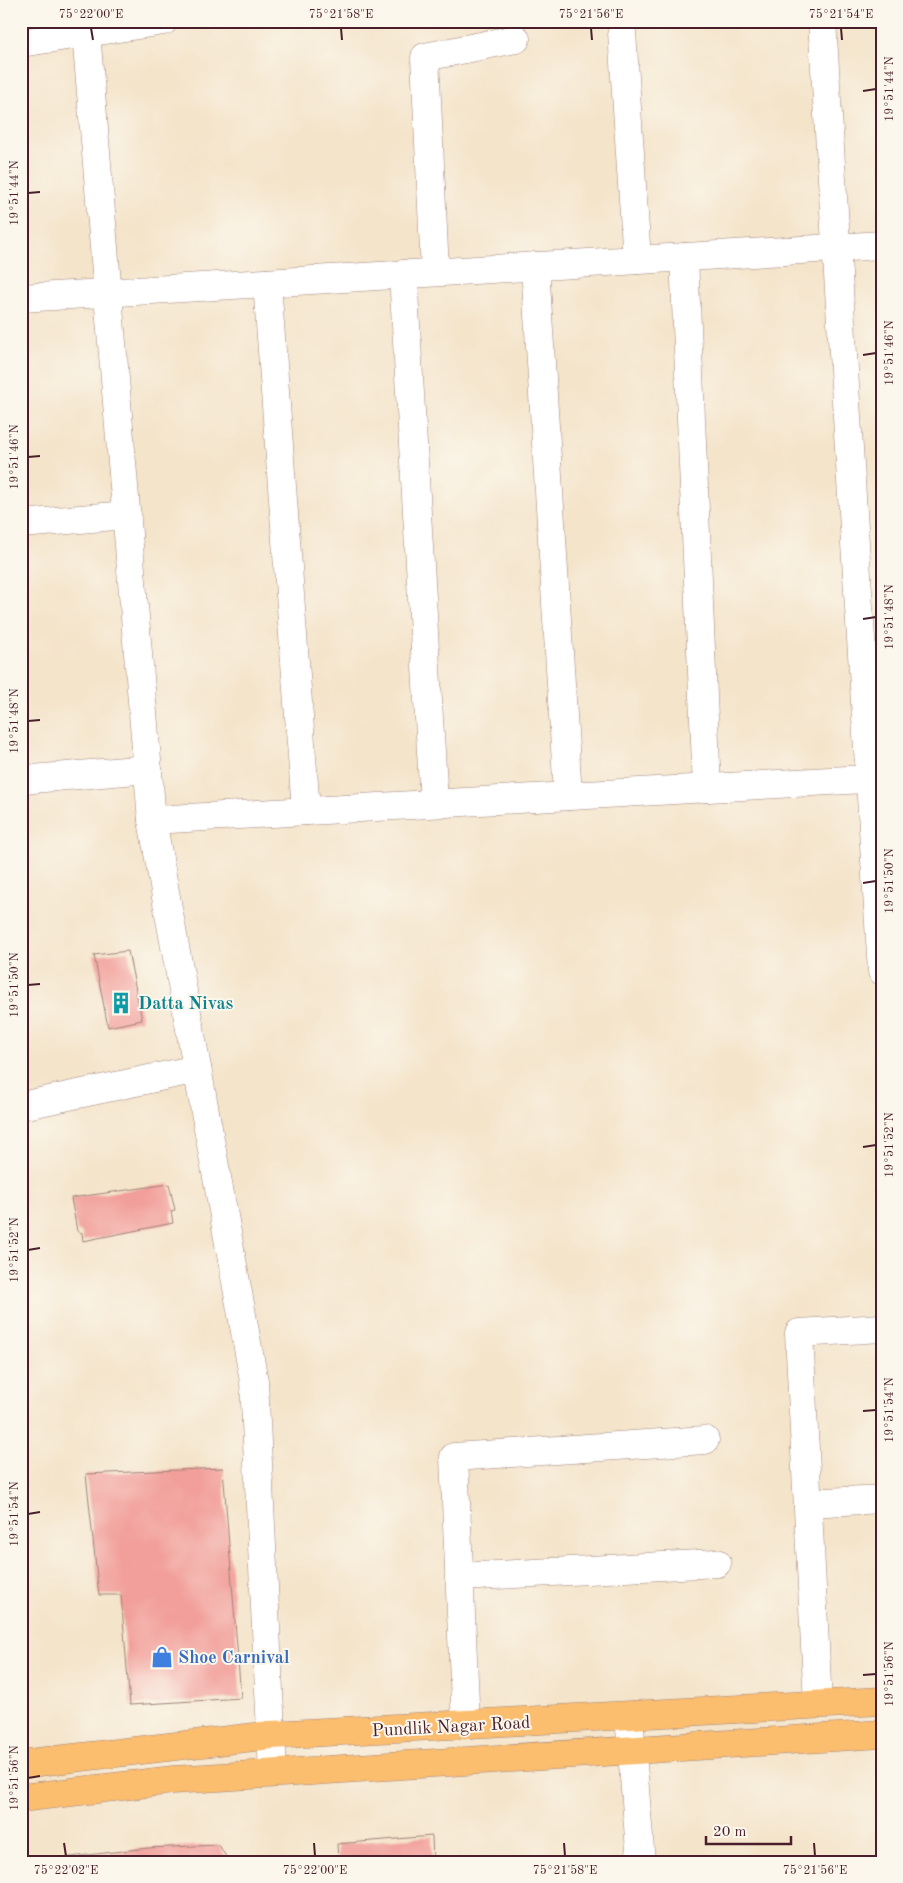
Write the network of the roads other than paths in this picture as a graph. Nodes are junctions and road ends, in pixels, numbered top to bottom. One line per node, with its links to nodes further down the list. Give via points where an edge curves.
1 (164, 21): 4 (street)
2 (822, 21): 8 (street)
3 (622, 32): 10 (street)
4 (86, 33): 6 (street); 15 (street)
5 (516, 39): 12 (street, via 425,57)
6 (21, 43)
7 (882, 244): 8 (street)
8 (837, 247): 9 (street); 20 (street)
9 (684, 257): 10 (street); 22 (street)
10 (637, 260): 11 (street)
11 (535, 266): 12 (street); 23 (street)
12 (435, 272): 13 (street)
13 (403, 274): 14 (street); 24 (street)
14 (267, 283): 15 (street); 25 (street)
15 (109, 293): 16 (street); 17 (street)
16 (21, 298)
17 (127, 515): 18 (street); 19 (street)
18 (21, 524)
19 (148, 769): 21 (street); 26 (street)
20 (876, 778): 22 (street); 27 (street)
21 (21, 780)
22 (707, 788): 23 (street)
23 (568, 796): 24 (street)
24 (434, 804): 25 (street)
25 (306, 811): 26 (street)
26 (152, 820): 28 (street)
27 (882, 970)
28 (197, 1069): 29 (street); 41 (street, via 254,1381)
29 (21, 1106)
30 (882, 1328): 33 (street, via 799,1333)
31 (705, 1440): 35 (street, via 454,1457)
32 (882, 1499): 33 (street)
33 (808, 1503): 37 (street)
34 (717, 1563): 35 (street)
35 (459, 1577): 39 (street)
36 (882, 1701): 37 (main road, Pundlik Nagar Road)
37 (818, 1704): 38 (main road, Pundlik Nagar Road)
38 (629, 1716): 39 (main road, Pundlik Nagar Road); 42 (street)
39 (466, 1725): 41 (main road, Pundlik Nagar Road)
40 (882, 1734): 42 (main road, Pundlik Nagar Road)
41 (271, 1735): 43 (main road, Pundlik Nagar Road); 44 (street)
42 (632, 1750): 44 (main road, Pundlik Nagar Road); 46 (street)
43 (21, 1764)
44 (273, 1774): 45 (main road, Pundlik Nagar Road, via 172,1780)
45 (21, 1798)
46 (641, 1862)

